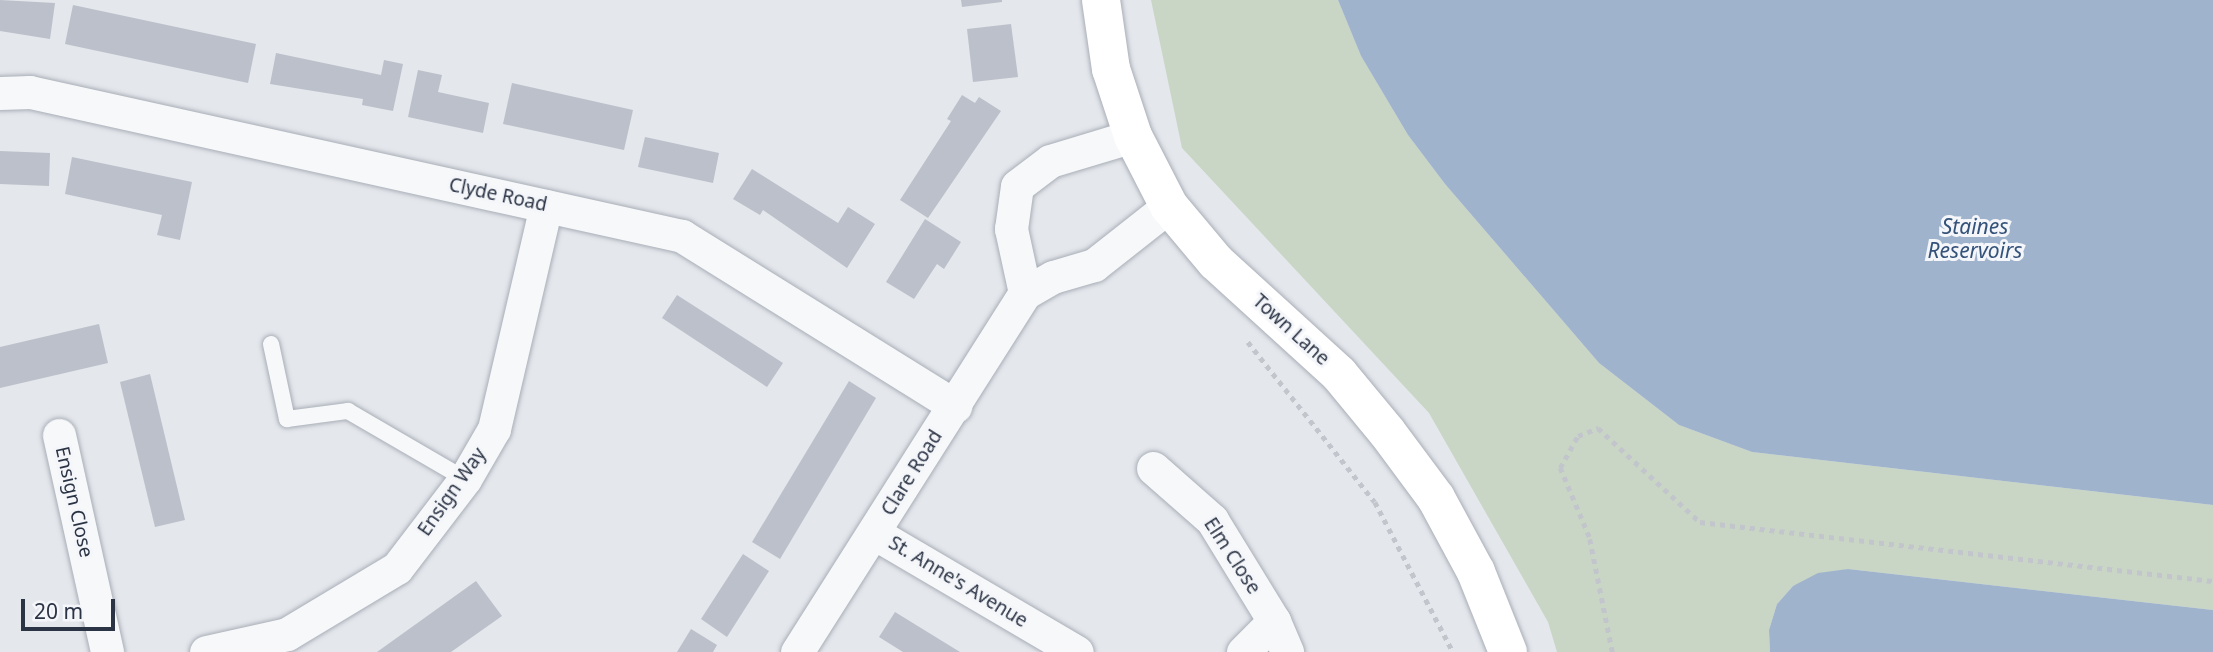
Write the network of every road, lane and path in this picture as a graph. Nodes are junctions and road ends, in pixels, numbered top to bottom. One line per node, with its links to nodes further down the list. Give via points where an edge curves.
1 (1101, 0): 3 (main road, Town Lane, via 1111,69)
2 (0, 93): 4 (street, Clyde Road, via 30,92)
3 (1133, 136): 5 (main road, Town Lane); 6 (street, via 1049,161 1017,186 1011,229)
4 (545, 206): 9 (street, Clyde Road, via 682,236); 12 (street, Ensign Way, via 494,429)
5 (1169, 206): 6 (street, Clare Road, via 1094,265 1053,277); 23 (main road, Town Lane, via 1216,262 1339,374 1387,432 1436,498 1476,572)
6 (1026, 293): 9 (street, Clare Road)
7 (1241, 335): 22 (path, via 1375,502)
8 (271, 344): 12 (lane, via 287,419 348,411)
9 (954, 406): 13 (street, Clare Road)
10 (59, 435): 16 (street, Ensign Close)
11 (1153, 468): 15 (street, Elm Close, via 1212,520)
12 (464, 479): 17 (street, Ensign Way, via 397,568 287,634)
13 (874, 533): 18 (street, Clare Road); 19 (street, St. Anne's Avenue)
14 (2213, 580): 24 (path, via 1700,522 1598,428 1578,436 1560,468 1589,537)
15 (1274, 621): 20 (street); 21 (street, Elm Close)
16 (107, 652)
17 (206, 652)
18 (797, 652)
19 (1077, 652)
20 (1243, 652)
21 (1287, 652)
22 (1453, 652)
23 (1508, 652)
24 (1612, 652)

